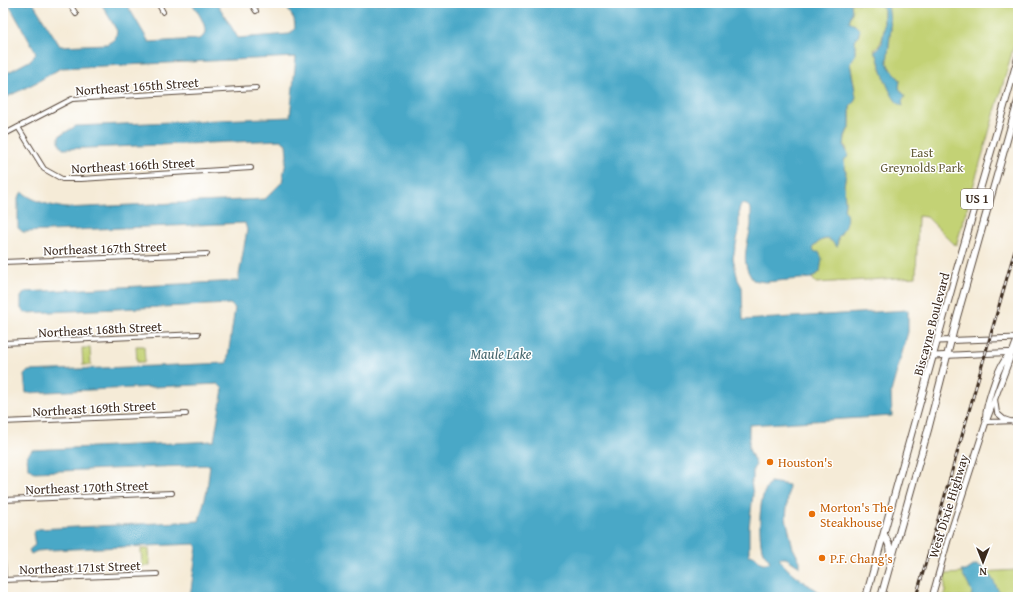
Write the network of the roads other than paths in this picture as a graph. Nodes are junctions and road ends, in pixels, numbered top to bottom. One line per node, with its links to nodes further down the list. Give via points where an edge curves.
1 (69, 3): 6 (street)
2 (158, 3): 5 (street)
3 (251, 3): 4 (street)
4 (256, 11)
5 (163, 12)
6 (76, 14)
7 (1018, 58): 17 (main road, Biscayne Boulevard / US 1)
8 (256, 88): 10 (street, Northeast 165th Street, via 72,99)
9 (1018, 101): 18 (main road, Biscayne Boulevard / US 1)
10 (18, 127): 11 (street, Northeast 165th Street); 12 (street, Northeast 166th Street, via 44,169 62,179)
11 (3, 135)
12 (251, 168)
13 (207, 254): 14 (street, Northeast 167th Street)
14 (3, 262)
15 (198, 334): 19 (street, Northeast 168th Street)
16 (1018, 337): 18 (street); 20 (street, West Dixie Highway)
17 (938, 341): 18 (street); 21 (main road, Biscayne Boulevard / US 1)
18 (951, 341): 22 (main road, Biscayne Boulevard / US 1)
19 (3, 343)
20 (1015, 352): 22 (street); 23 (street, West Dixie Highway); 27 (street, West Dixie Highway, via 1004,360 987,403 984,416)
21 (934, 356): 22 (street); 30 (main road, Biscayne Boulevard / US 1)
22 (947, 356): 32 (main road, Biscayne Boulevard / US 1)
23 (995, 398): 25 (street, via 997,413 1004,419); 27 (street, West Dixie Highway)
24 (186, 414): 26 (street, Northeast 169th Street)
25 (1016, 421): 27 (street)
26 (3, 422)
27 (986, 422): 37 (street, West Dixie Highway)
28 (172, 493): 29 (street, Northeast 170th Street)
29 (3, 500)
30 (884, 534): 32 (main road, via 889,545); 35 (main road, Biscayne Boulevard / US 1)
31 (3, 560): 34 (street)
32 (891, 564): 36 (main road, Biscayne Boulevard / US 1)
33 (157, 574): 34 (street, Northeast 171st Street)
34 (3, 580)
35 (866, 597)
36 (881, 597)
37 (932, 597)

